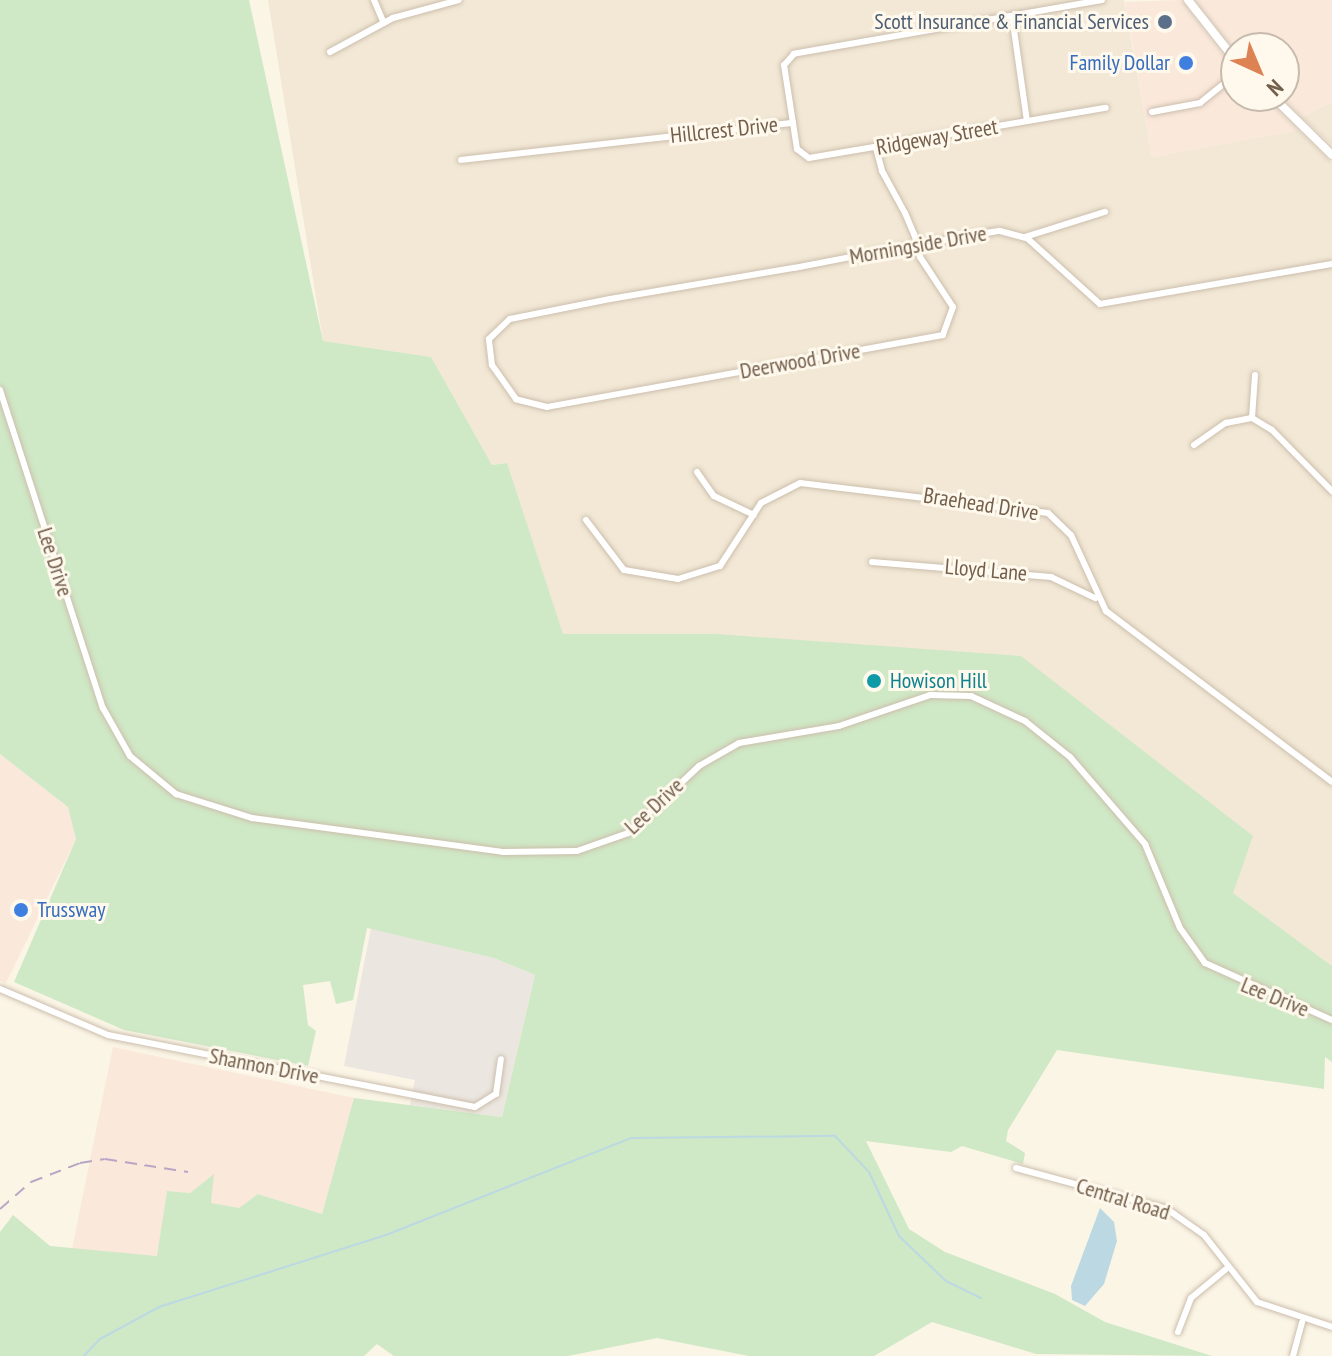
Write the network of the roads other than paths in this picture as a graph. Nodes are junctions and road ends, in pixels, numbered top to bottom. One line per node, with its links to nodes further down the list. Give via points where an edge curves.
1 (374, 0): 6 (street)
2 (459, 0): 6 (street)
3 (1102, 0): 5 (street, Hillcrest Drive)
4 (1188, 0): 7 (main road)
5 (1012, 16): 13 (street); 14 (street, Hillcrest Drive, via 787,57)
6 (384, 23): 8 (street)
7 (1220, 41)
8 (330, 52)
9 (1220, 87): 11 (street, via 1200,103)
10 (1106, 108): 13 (street, Ridgeway Street)
11 (1152, 112)
12 (1288, 112): 16 (main road)
13 (1027, 121): 15 (street, Ridgeway Street)
14 (793, 123): 15 (street, Ridgeway Street, via 797,149 807,158); 17 (street, Hillcrest Drive)
15 (876, 148): 20 (street, Deerwood Drive)
16 (1332, 155)
17 (461, 160)
18 (1105, 212): 19 (street)
19 (1025, 237): 20 (street, Morningside Drive, via 1005,231); 21 (street, via 1083,296 1107,305)
20 (918, 245): 22 (street, Morningside Drive, via 524,315 503,322); 22 (street, Deerwood Drive, via 954,313 948,331 935,338 547,407 510,393 492,365)
21 (1332, 264)
22 (489, 342)
23 (1255, 375): 25 (street)
24 (0, 390): 35 (street, Lee Drive, via 103,708 140,767 176,794 252,818 503,852 577,851 628,833 699,766 739,743 839,726 930,695 971,696 1025,721 1070,757 1145,844 1180,928 1205,963)
25 (1252, 418): 26 (street, via 1226,423); 28 (street)
26 (1194, 445)
27 (697, 472): 29 (street, via 714,496)
28 (1332, 491)
29 (754, 515): 30 (street, Braehead Drive, via 720,566 678,579 624,570); 32 (street, Braehead Drive, via 781,488 809,483 1030,509 1051,515 1071,535)
30 (586, 520)
31 (872, 562): 32 (street, Lloyd Lane, via 1051,577)
32 (1095, 598): 33 (street)
33 (1332, 782)
34 (0, 989): 36 (street, Shannon Drive, via 108,1035 475,1107 496,1094)
35 (1332, 1020)
36 (501, 1059)
37 (1016, 1168): 38 (street, Central Road, via 1167,1209 1204,1235)
38 (1226, 1269): 39 (street, Central Road, via 1257,1302); 41 (street, via 1191,1298)
39 (1302, 1322): 40 (street, Central Road); 42 (street)
40 (1332, 1327)
41 (1178, 1332)
42 (1293, 1356)

